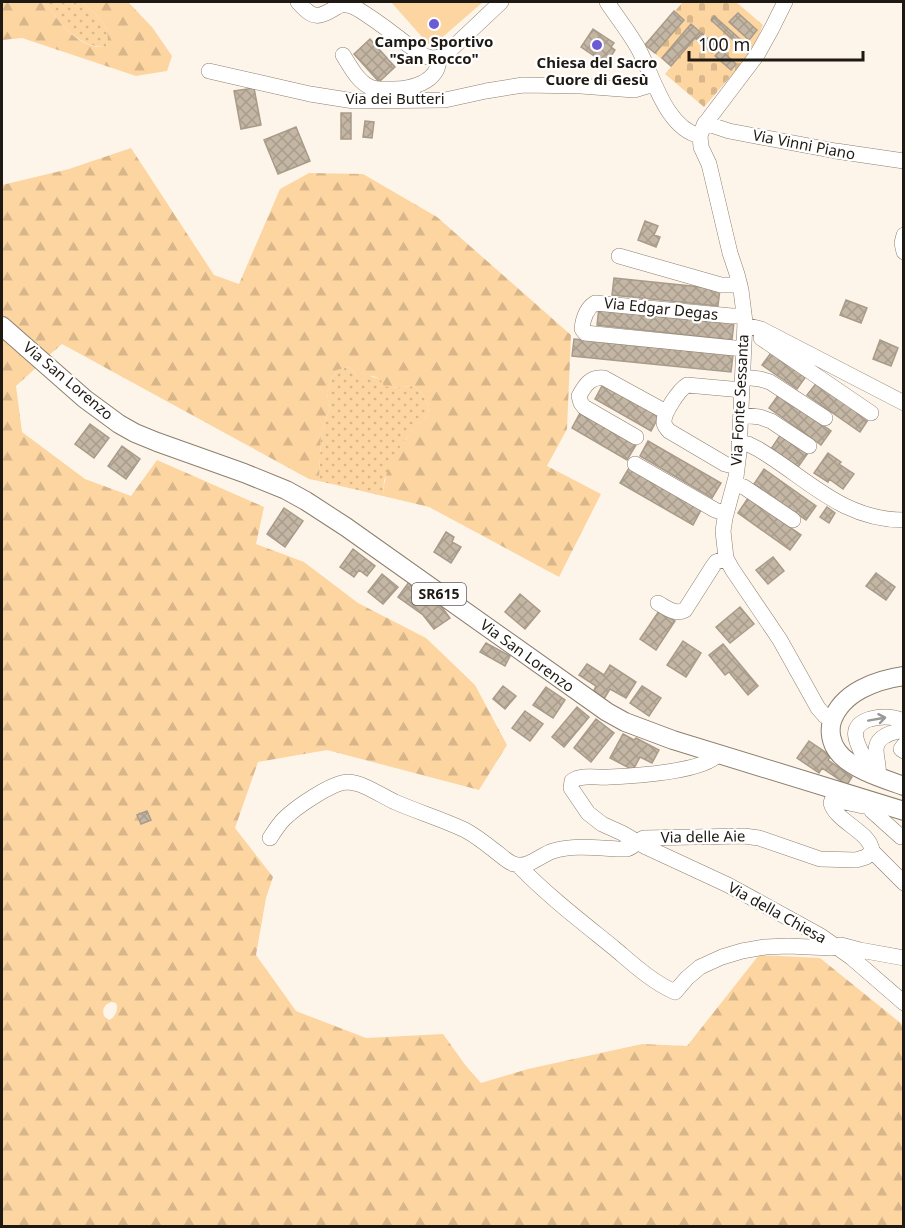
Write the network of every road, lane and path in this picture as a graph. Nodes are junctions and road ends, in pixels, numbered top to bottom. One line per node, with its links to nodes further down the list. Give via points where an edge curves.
1 (298, 2): 6 (street, via 319,16 348,5 420,53)
2 (501, 2): 6 (street)
3 (607, 2): 8 (street, Via Vinni Piano, via 638,48)
4 (785, 2): 9 (street, via 757,55)
5 (343, 55): 6 (street, via 360,80 376,89 417,86 434,73)
6 (439, 58)
7 (209, 71): 8 (street, Via dei Butteri, via 354,101 445,100 523,85 634,90)
8 (654, 84): 9 (street, Via Vinni Piano, via 671,115 689,132)
9 (702, 129): 10 (street, Via Vinni Piano); 14 (street, Via Fonte Sessanta, via 701,147 709,164)
10 (903, 161)
11 (903, 235): 12 (street)
12 (903, 252)
13 (619, 256): 14 (street, via 721,285)
14 (740, 285): 15 (street, Via Fonte Sessanta)
15 (744, 324): 17 (street, Via Fonte Sessanta); 17 (street, Via Edgar Degas, via 732,316 595,303 585,316 582,329 585,333); 19 (street, via 761,329); 21 (street)
16 (2, 326): 41 (main road, Via San Lorenzo / SR615, via 119,424 296,495 607,712 648,731)
17 (744, 349): 18 (street, Via Fonte Sessanta)
18 (742, 384): 20 (street, via 687,385); 22 (street, Via Fonte Sessanta); 23 (street, via 755,378 770,382)
19 (903, 403)
20 (666, 412): 24 (street, via 604,378 589,381 579,396 584,407); 28 (street, via 664,424 669,431)
21 (871, 413)
22 (741, 415): 25 (street, Via Fonte Sessanta); 26 (street, via 771,421)
23 (825, 418)
24 (636, 437)
25 (739, 443): 28 (street, Via Fonte Sessanta); 32 (street, via 764,452 854,511 882,520)
26 (809, 446)
27 (634, 464): 30 (street)
28 (737, 467): 29 (street, Via Fonte Sessanta)
29 (734, 484): 30 (street, Via Fonte Sessanta); 31 (street)
30 (726, 514): 33 (street, Via Fonte Sessanta)
31 (793, 520)
32 (903, 520)
33 (726, 558): 34 (street, via 713,566 684,610 674,612); 36 (street, Via Fonte Sessanta, via 780,640 818,708)
34 (658, 603)
35 (903, 676): 36 (main road, via 860,690 841,706)
36 (833, 719): 42 (main road, via 831,735 837,752)
37 (903, 721): 42 (street, one-way to 37, via 856,741 857,729 875,718)
38 (903, 730): 42 (street, via 886,735 877,744 879,767)
39 (903, 745): 40 (street)
40 (903, 751)
41 (718, 754): 44 (main road, Via San Lorenzo / SR615); 48 (street, Via della Chiesa, via 709,762 680,770 572,781 572,791 588,813)
42 (874, 774): 43 (main road)
43 (903, 786)
44 (869, 801): 45 (main road, Via San Lorenzo / SR615); 46 (street, via 872,811); 49 (street, via 861,806 835,800 831,805 867,840)
45 (903, 811)
46 (901, 837)
47 (270, 838): 50 (street, via 284,819 312,798 350,782 465,830)
48 (638, 842): 49 (street, Via delle Aie, via 644,838 744,836 820,859 856,860); 50 (street, Via delle Aie, via 627,849 556,850); 52 (street, Via della Chiesa, via 728,885)
49 (872, 851): 51 (street)
50 (519, 866): 52 (street, via 638,968 675,992 700,967 742,951 788,946)
51 (903, 883)
52 (837, 947): 53 (street); 54 (street, Via della Chiesa)
53 (903, 958)
54 (903, 1003)

